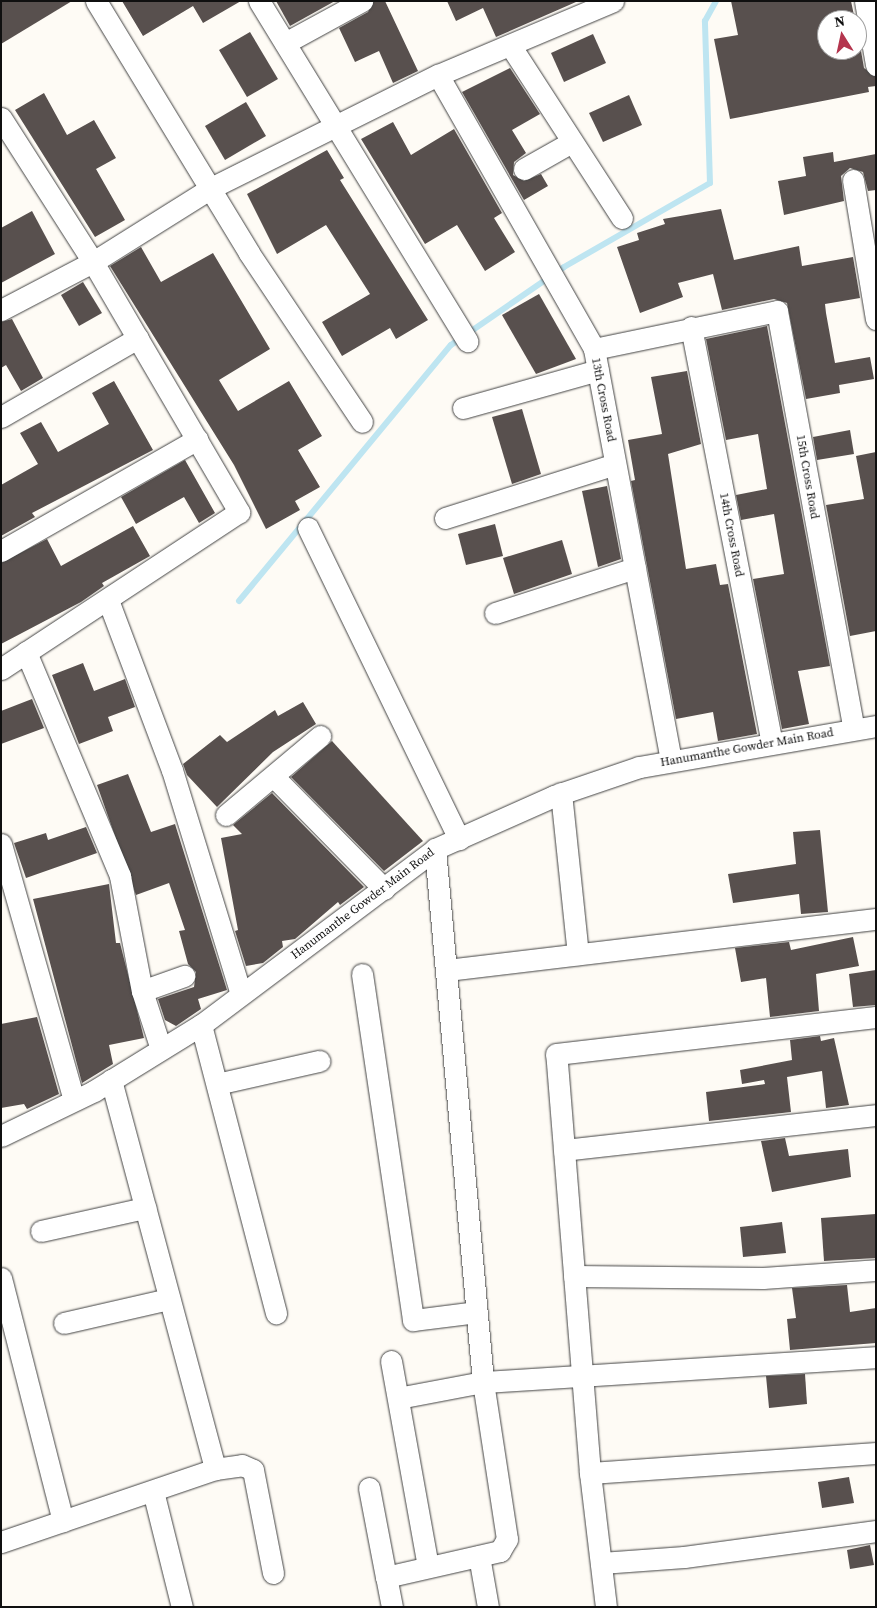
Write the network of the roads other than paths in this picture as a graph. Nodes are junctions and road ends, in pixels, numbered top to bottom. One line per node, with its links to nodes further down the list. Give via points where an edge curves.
1 (96, 1): 15 (street)
2 (259, 1): 6 (street)
3 (362, 1): 6 (street)
4 (613, 1): 7 (street)
5 (869, 5): 8 (street)
6 (285, 43): 11 (street)
7 (510, 45): 9 (street); 12 (street)
8 (876, 65)
9 (438, 76): 11 (street); 23 (street, 13th Cross Road)
10 (1, 118): 17 (street)
11 (336, 126): 15 (street); 22 (street)
12 (570, 143): 13 (street); 16 (street)
13 (524, 169)
14 (853, 180): 19 (street)
15 (211, 188): 17 (street); 26 (street)
16 (622, 218)
17 (94, 262): 18 (street); 21 (street)
18 (1, 310)
19 (876, 319)
20 (691, 328): 23 (street); 38 (street, 15th Cross Road, via 777,311); 40 (street, 14th Cross Road)
21 (138, 338): 25 (street); 27 (street)
22 (467, 341)
23 (596, 360): 24 (street); 28 (street, 13th Cross Road)
24 (463, 408)
25 (1, 417)
26 (362, 422)
27 (197, 439): 31 (street); 33 (street, via 239,512)
28 (615, 464): 29 (street); 32 (street, 13th Cross Road)
29 (445, 518)
30 (308, 528): 45 (street)
31 (1, 551)
32 (634, 568): 34 (street); 41 (street, 13th Cross Road)
33 (108, 600): 35 (street); 55 (street, via 172,770)
34 (494, 613)
35 (26, 652): 36 (street); 54 (street, via 120,876)
36 (1, 669)
37 (876, 726): 38 (street, Hanumanthe Gowder Main Road)
38 (854, 729): 40 (street, Hanumanthe Gowder Main Road)
39 (320, 736): 42 (street)
40 (772, 743): 41 (street, Hanumanthe Gowder Main Road)
41 (671, 761): 43 (street, Hanumanthe Gowder Main Road)
42 (274, 777): 44 (street); 48 (street)
43 (561, 793): 45 (street, Hanumanthe Gowder Main Road); 50 (street)
44 (226, 815)
45 (459, 839): 47 (street, Hanumanthe Gowder Main Road)
46 (1, 844): 62 (street)
47 (435, 849): 48 (street, Hanumanthe Gowder Main Road); 51 (street)
48 (384, 889): 55 (street, Hanumanthe Gowder Main Road)
49 (876, 919): 50 (street)
50 (578, 954): 51 (street)
51 (447, 970): 72 (street)
52 (362, 974): 72 (street, via 412,1320)
53 (184, 976): 54 (street)
54 (142, 992): 58 (street)
55 (241, 994): 57 (street, Hanumanthe Gowder Main Road)
56 (876, 1018): 65 (street, via 556,1054)
57 (201, 1025): 58 (street, Hanumanthe Gowder Main Road); 61 (street)
58 (161, 1050): 60 (street, Hanumanthe Gowder Main Road)
59 (319, 1061): 61 (street)
60 (111, 1080): 62 (street, Hanumanthe Gowder Main Road); 66 (street)
61 (217, 1084): 73 (street)
62 (74, 1100): 64 (street, Hanumanthe Gowder Main Road)
63 (876, 1115): 65 (street)
64 (1, 1136)
65 (564, 1150): 69 (street)
66 (145, 1208): 67 (street); 71 (street)
67 (41, 1231)
68 (876, 1270): 69 (street, via 763,1278)
69 (574, 1276): 77 (street)
70 (1, 1278): 85 (street)
71 (169, 1299): 74 (street); 81 (street)
72 (477, 1312): 78 (street)
73 (276, 1314)
74 (64, 1323)
75 (876, 1357): 77 (street)
76 (391, 1361): 79 (street)
77 (582, 1376): 78 (street); 82 (street)
78 (483, 1382): 79 (street); 88 (street, via 507,1539 500,1551)
79 (398, 1398): 90 (street)
80 (876, 1453): 82 (street)
81 (215, 1469): 84 (street); 91 (street, via 242,1465 253,1470)
82 (590, 1473): 89 (street)
83 (369, 1488): 92 (street)
84 (152, 1491): 85 (street); 93 (street)
85 (63, 1521): 87 (street)
86 (876, 1531): 89 (street, via 684,1557)
87 (1, 1542)
88 (478, 1556): 90 (street); 95 (street)
89 (601, 1563): 96 (street)
90 (428, 1567): 92 (street)
91 (273, 1573)
92 (386, 1577): 94 (street)
93 (182, 1607)
94 (392, 1607)
95 (488, 1607)
96 (606, 1607)

